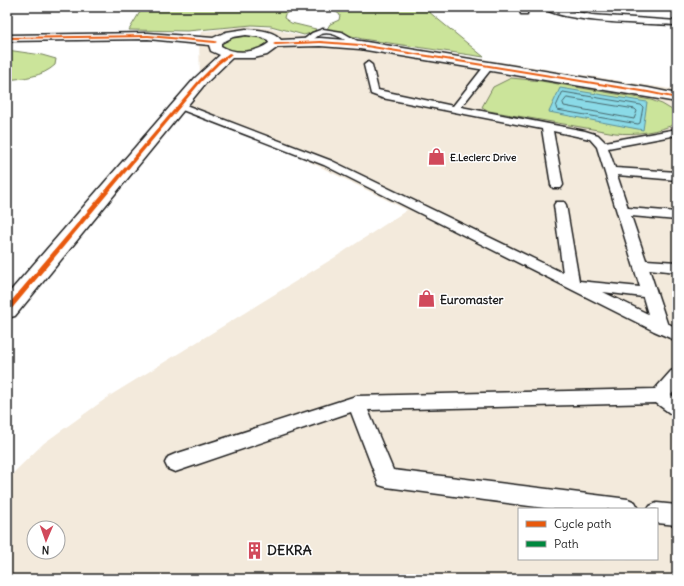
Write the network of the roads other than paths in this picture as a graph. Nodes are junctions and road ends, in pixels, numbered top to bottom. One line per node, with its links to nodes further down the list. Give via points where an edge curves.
1 (546, 7): 2 (lane, via 592,17)
2 (677, 23)
3 (7, 38): 4 (street, via 148,36)
4 (215, 42): 5 (street, via 227,35 246,32 271,37); 6 (street, via 215,48)
5 (275, 44): 6 (street, via 258,53); 8 (street, via 304,42 360,45)
6 (230, 54): 10 (street, via 200,81)
7 (368, 65): 11 (lane, via 374,92)
8 (489, 66): 9 (street); 11 (lane)
9 (677, 98)
10 (180, 106): 23 (lane, via 328,163); 25 (street)
11 (455, 109): 12 (lane)
12 (547, 126): 14 (lane, via 594,137); 17 (lane)
13 (677, 132): 14 (lane)
14 (602, 146): 15 (lane)
15 (610, 171): 16 (lane); 19 (lane)
16 (677, 176)
17 (557, 185)
18 (560, 205): 23 (lane)
19 (623, 211): 20 (lane); 21 (lane)
20 (677, 216)
21 (640, 264): 22 (lane); 24 (lane)
22 (677, 268)
23 (572, 284): 24 (lane); 26 (lane)
24 (649, 293): 26 (lane)
25 (7, 310)
26 (660, 327): 27 (lane)
27 (677, 335)
28 (677, 376): 29 (lane)
29 (659, 396): 30 (lane); 31 (lane)
30 (356, 403): 32 (lane); 33 (lane, via 386,478)
31 (677, 409)
32 (175, 463)
33 (620, 508)
34 (658, 513): 35 (lane)
35 (677, 515)

